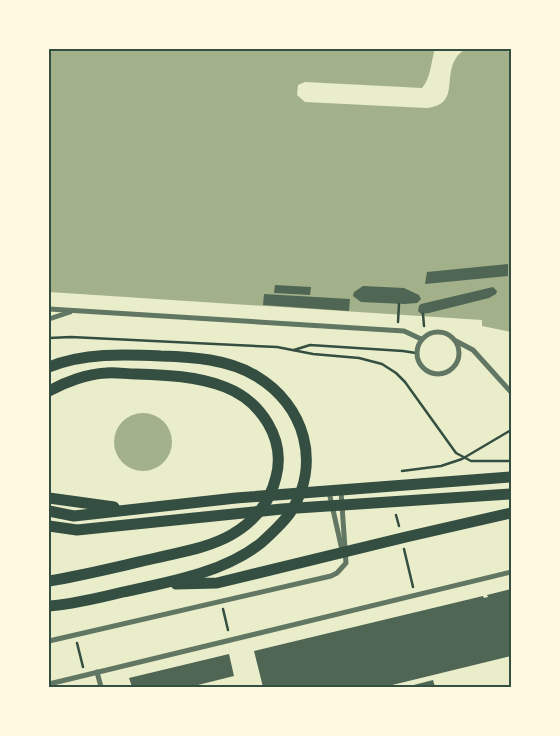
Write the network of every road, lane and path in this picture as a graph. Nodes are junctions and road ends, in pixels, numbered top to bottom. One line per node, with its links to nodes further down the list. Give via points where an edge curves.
1 (399, 304): 4 (path)
2 (49, 309): 3 (street)
3 (74, 310): 6 (street); 9 (street, via 404,331)
4 (399, 314)
5 (423, 314): 7 (path)
6 (49, 319)
7 (424, 326)
8 (49, 338): 11 (path)
9 (421, 339): 10 (street, via 432,332 439,332); 12 (street)
10 (456, 341): 12 (street, via 458,361 448,372 434,374 421,367); 15 (street, via 473,350)
11 (293, 350): 12 (path, via 310,345); 17 (path, via 382,364 405,382 450,446)
12 (416, 353)
13 (49, 368): 32 (main road, via 86,358 134,354 201,358 256,375 284,399 300,424 306,466 300,494 278,527 242,554 208,570)
14 (49, 391): 31 (main road, via 106,373 190,377 226,387 245,398 270,424 277,443 279,465 274,487 261,510 230,536 204,547)
15 (511, 392)
16 (511, 430): 17 (path)
17 (463, 458): 18 (path); 19 (path, via 441,466)
18 (511, 461)
19 (396, 473)
20 (511, 477): 21 (main road)
21 (335, 491): 24 (street); 24 (street); 25 (main road)
22 (511, 494): 24 (main road)
23 (49, 498): 25 (main road)
24 (337, 505): 28 (main road, via 77,530); 29 (street); 29 (street)
25 (133, 510): 26 (main road, via 74,516)
26 (49, 511)
27 (511, 513): 32 (main road, via 217,584)
28 (49, 526)
29 (346, 563): 33 (street, via 332,576)
30 (511, 572): 36 (street)
31 (49, 581)
32 (161, 584): 34 (main road)
33 (220, 600): 35 (street); 36 (path)
34 (49, 606)
35 (75, 634): 37 (street); 39 (path)
36 (231, 639): 38 (street)
37 (49, 641)
38 (97, 672): 39 (street); 41 (street)
39 (85, 675): 40 (street)
40 (49, 684)
41 (101, 687)

